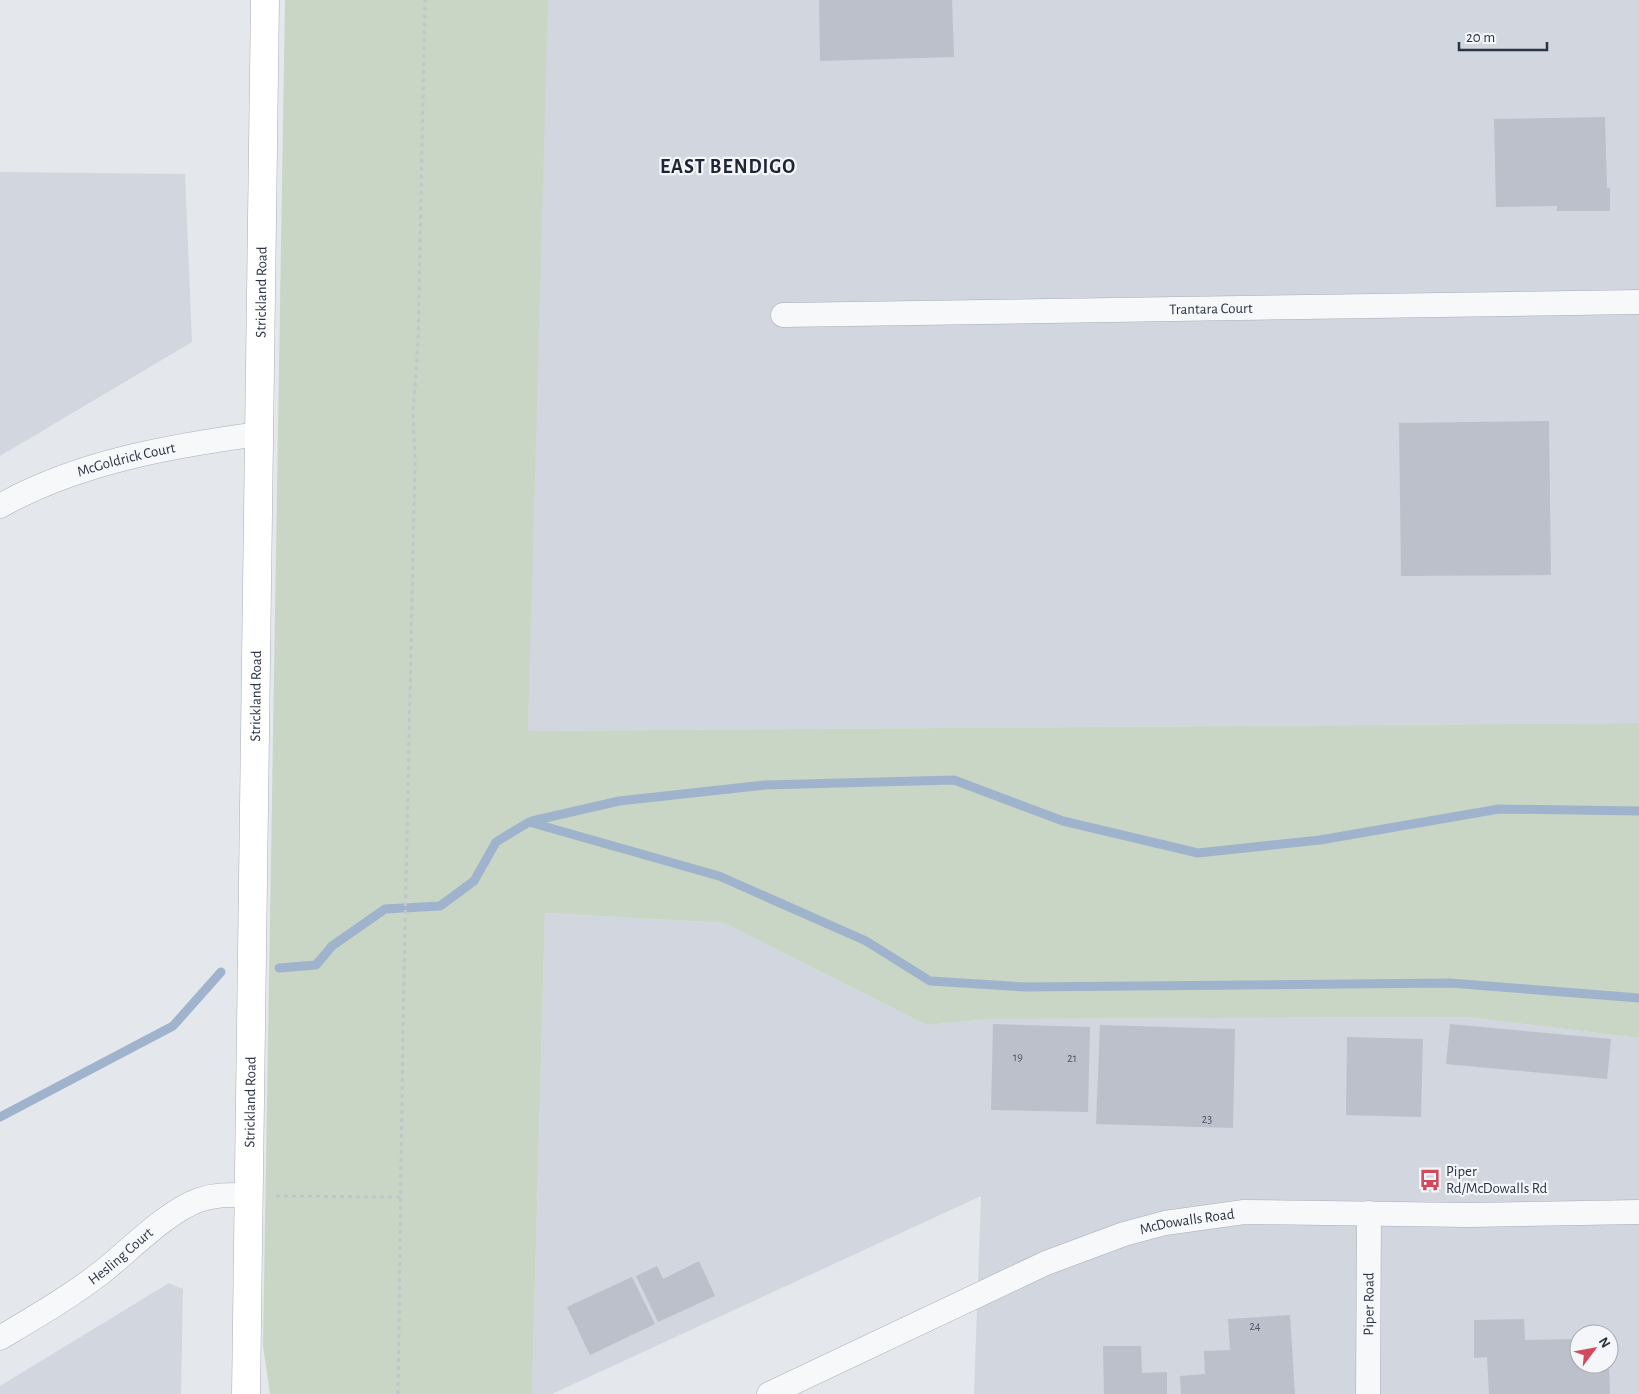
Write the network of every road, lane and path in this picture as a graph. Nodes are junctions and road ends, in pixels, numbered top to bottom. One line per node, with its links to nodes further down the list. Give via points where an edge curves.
1 (265, 0): 5 (main road, Strickland Road)
2 (425, 0): 8 (path, via 418,352 413,414 415,461)
3 (1639, 302): 4 (street, Trantara Court)
4 (783, 315)
5 (259, 434): 6 (street, McGoldrick Court, via 140,454 77,474); 7 (main road, Strickland Road)
6 (0, 506)
7 (248, 1196): 8 (path); 11 (street, Hesling Court, via 220,1194 198,1200 168,1217 76,1290); 12 (main road, Strickland Road)
8 (401, 1197): 13 (path)
9 (1639, 1212): 10 (street, McDowalls Road)
10 (1369, 1213): 14 (street, McDowalls Road, via 1244,1212 1197,1217 1124,1234 1024,1272); 15 (street, Piper Road)
11 (0, 1338)
12 (246, 1394)
13 (398, 1394)
14 (769, 1394)
15 (1368, 1394)

